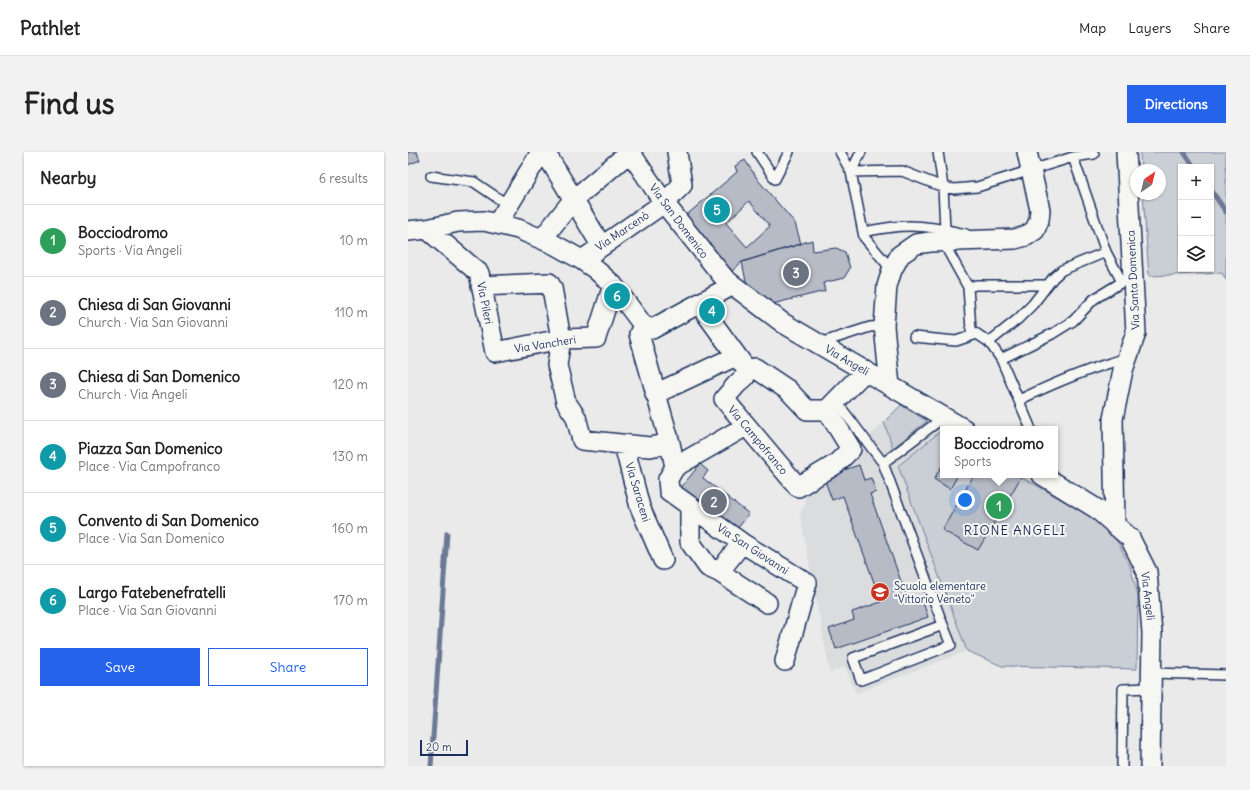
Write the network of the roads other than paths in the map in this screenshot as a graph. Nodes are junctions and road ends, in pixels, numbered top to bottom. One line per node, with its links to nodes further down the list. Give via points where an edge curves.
1 (542, 152): 20 (street)
2 (545, 152): 18 (street)
3 (630, 152): 18 (street); 19 (street, Via San Domenico)
4 (677, 152): 19 (street, Via Marcenò, via 682,185)
5 (757, 152): 6 (lane, via 775,179)
6 (789, 152)
7 (840, 152): 15 (lane)
8 (861, 152): 15 (lane)
9 (938, 152): 17 (lane)
10 (1027, 152): 14 (street)
11 (1126, 152): 32 (street, Via Santa Domenica)
12 (1094, 154): 13 (lane)
13 (1073, 157): 14 (lane); 29 (lane)
14 (1031, 171): 17 (lane, via 977,187); 26 (street, via 1040,210 1040,220 1035,230 1014,239)
15 (851, 172): 17 (lane, via 902,171); 24 (lane)
16 (431, 176): 20 (lane, via 474,182)
17 (943, 187): 26 (lane)
18 (573, 200): 27 (street); 28 (street)
19 (664, 203): 28 (street, Via Marcenò); 34 (street, Via San Domenico, via 725,279)
20 (508, 205): 21 (street)
21 (497, 224): 22 (street, via 484,221 458,222); 27 (street)
22 (427, 229): 23 (street); 36 (street, Via Pileri, via 479,273)
23 (408, 231)
24 (863, 232): 26 (lane, via 909,226); 31 (lane, via 864,237)
25 (966, 234): 26 (lane)
26 (944, 236): 31 (street, via 916,244 900,255); 37 (lane)
27 (542, 239): 30 (street)
28 (601, 245): 30 (street, Via Marcenò)
29 (1106, 252): 32 (lane); 35 (lane, via 1062,270)
30 (582, 260): 33 (street)
31 (892, 270): 39 (street, via 887,286)
32 (1128, 280): 47 (lane, via 1094,299 1072,321 1052,334); 48 (street, Via Santa Domenica, via 1136,333)
33 (613, 285): 40 (street); 43 (street, Via Vancheri, via 596,338)
34 (733, 285): 38 (street); 45 (street, Via Angeli, via 783,323)
35 (1047, 285): 37 (lane); 44 (lane, via 1018,319)
36 (482, 286): 43 (street, via 549,283); 46 (street, Via Pileri)
37 (968, 287): 41 (lane, via 971,330)
38 (699, 304): 40 (street, via 652,329); 49 (street)
39 (884, 326): 45 (lane, via 870,327); 51 (street)
40 (641, 330): 52 (street)
41 (977, 334): 42 (lane, via 956,341); 44 (lane)
42 (914, 337)
43 (561, 339): 46 (street, Via Vancheri); 60 (street, via 557,365 566,402 576,417 582,440)
44 (989, 342): 47 (lane)
45 (818, 343): 50 (street, Via Angeli)
46 (494, 352)
47 (1001, 358): 53 (lane)
48 (1127, 358): 53 (lane, via 1057,382); 65 (street, Via Santa Domenica, via 1113,419)
49 (741, 363): 52 (street); 54 (street, via 755,368 788,390 806,410); 56 (street, Via Campofranco, via 746,377 724,399)
50 (865, 371): 51 (street, Via Angeli); 54 (street)
51 (890, 386): 55 (street, Via Angeli)
52 (655, 394): 59 (street)
53 (1019, 400): 58 (lane)
54 (831, 405): 56 (street, Via Campofranco, via 851,449 836,464 798,487); 61 (lane)
55 (944, 417): 57 (street, Via Angeli); 61 (lane)
56 (746, 426): 62 (street)
57 (959, 426)
58 (1030, 426)
59 (670, 443): 60 (street, via 650,447); 62 (street)
60 (624, 445): 67 (street, Via Saraceni, via 640,506)
61 (883, 463): 70 (lane)
62 (675, 467): 64 (street, Via San Giovanni, via 668,479 669,491)
63 (1047, 478): 65 (street, Via Angeli, via 1097,509)
64 (690, 506): 66 (street, Via San Giovanni); 68 (street, via 690,542 708,567)
65 (1115, 526): 73 (street, Via Angeli, via 1130,538 1147,572 1152,633)
66 (742, 543): 68 (street); 71 (street, Via San Giovanni, via 807,583)
67 (663, 560)
68 (719, 572): 69 (street)
69 (767, 603)
70 (943, 625): 70 (lane, via 951,645 861,680 853,658)
71 (785, 661)
72 (1226, 675): 73 (lane)
73 (1151, 680): 74 (lane, via 1123,688); 75 (street, Via Angeli)
74 (1122, 766)
75 (1150, 766)

